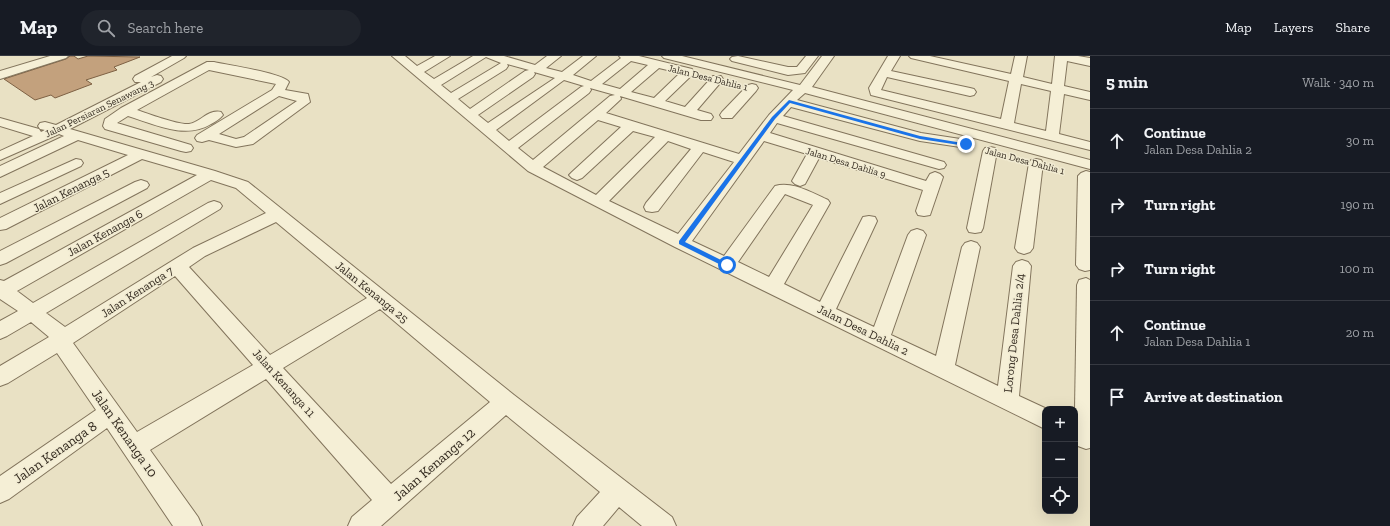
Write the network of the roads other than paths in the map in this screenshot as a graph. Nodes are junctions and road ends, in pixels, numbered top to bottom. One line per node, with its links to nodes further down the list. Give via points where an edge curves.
1 (37, 56): 25 (street)
2 (62, 56): 25 (street)
3 (444, 56): 28 (street)
4 (481, 56): 40 (street)
5 (491, 56): 23 (street)
6 (555, 56): 29 (street)
7 (590, 56): 35 (street)
8 (668, 56): 42 (street)
9 (694, 56): 33 (street)
10 (723, 56): 21 (street, via 788,71 801,70)
11 (794, 56): 21 (street)
12 (828, 56): 34 (street)
13 (894, 56): 31 (street)
14 (915, 56): 22 (street)
15 (982, 56): 27 (street)
16 (1021, 56): 37 (street)
17 (1062, 56): 24 (street); 45 (street)
18 (403, 57): 28 (street, Jalan Desa Dahlia 2)
19 (627, 57): 26 (street, Jalan Desa Dahlia 1); 43 (street)
20 (186, 58): 65 (street, Jalan Persiaran Senawang 3, via 147,85)
21 (811, 58)
22 (935, 58): 27 (street); 38 (street)
23 (509, 61): 29 (street); 50 (street)
24 (1090, 62)
25 (15, 64): 32 (street)
26 (657, 64): 30 (street, Jalan Desa Dahlia 1); 47 (street)
27 (977, 70): 37 (street); 46 (street)
28 (417, 71): 40 (street, Jalan Desa Dahlia 2)
29 (533, 71): 35 (street); 56 (street)
30 (688, 72): 36 (street, Jalan Desa Dahlia 1); 52 (street)
31 (884, 73): 38 (street); 59 (street, via 875,88 876,92)
32 (0, 75)
33 (775, 77): 34 (street); 42 (street)
34 (825, 77): 42 (street); 51 (street, via 836,90)
35 (560, 79): 43 (street); 66 (street)
36 (717, 79): 44 (street, Jalan Desa Dahlia 1); 55 (street)
37 (1016, 79): 45 (street); 64 (street)
38 (924, 82): 46 (street)
39 (275, 85): 41 (street); 54 (street, via 207,66); 68 (street); 68 (street, via 303,97 304,102 248,141 236,143)
40 (433, 85): 50 (street, Jalan Desa Dahlia 2)
41 (261, 86)
42 (805, 87): 49 (street); 51 (street); 90 (street)
43 (589, 88): 47 (street); 77 (street)
44 (752, 88): 49 (street, Jalan Desa Dahlia 1); 58 (street)
45 (1058, 88): 48 (street); 71 (street)
46 (970, 92): 59 (street)
47 (619, 96): 52 (street); 57 (street)
48 (1090, 96)
49 (782, 97): 61 (street); 72 (street, Jalan Desa Dahlia 1, via 920,137)
50 (450, 99): 56 (street, Jalan Desa Dahlia 2)
51 (870, 101): 82 (street)
52 (656, 103): 55 (street)
53 (224, 110): 54 (street, via 191,129)
54 (126, 112): 76 (street, via 110,122 110,126)
55 (688, 112): 60 (street)
56 (469, 114): 66 (street, Jalan Desa Dahlia 2)
57 (597, 115): 63 (street); 88 (street)
58 (726, 115)
59 (962, 115): 64 (street)
60 (706, 117)
61 (774, 118): 69 (street); 87 (street)
62 (0, 122): 65 (street, Jalan Kenanga 25)
63 (631, 125): 70 (street); 92 (street)
64 (1006, 126): 71 (street)
65 (45, 129): 67 (street, Jalan Kenanga 25); 75 (street, Jalan Persiaran Senawang 3); 81 (street, Jalan Persiaran Senawang 3)
66 (487, 130): 77 (street, Jalan Desa Dahlia 2)
67 (77, 135): 80 (street, Jalan Kenanga 25); 89 (street)
68 (208, 135): 76 (street)
69 (761, 135): 79 (street, Jalan Desa Dahlia 9); 83 (street)
70 (665, 136): 74 (street); 97 (street)
71 (1052, 137): 73 (street)
72 (936, 139): 78 (street, Jalan Desa Dahlia 1); 87 (street, via 943,150)
73 (1090, 146)
74 (700, 147): 83 (street); 99 (street)
75 (0, 148)
76 (186, 148): 84 (street)
77 (509, 148): 88 (street, Jalan Desa Dahlia 2)
78 (990, 151): 86 (street, Jalan Desa Dahlia 1); 104 (street)
79 (815, 152): 93 (street); 95 (street, Jalan Desa Dahlia 9)
80 (141, 154): 84 (street, Jalan Kenanga 25); 103 (street, Jalan Kenanga 5)
81 (0, 156)
82 (1090, 159)
83 (743, 160): 106 (street)
84 (165, 161): 91 (street, Jalan Kenanga 25)
85 (76, 163): 96 (street)
86 (1036, 163): 90 (street, Jalan Desa Dahlia 1); 122 (street, Lorong Desa Dahlia 2/4)
87 (939, 165): 95 (street)
88 (533, 168): 97 (street, Jalan Desa Dahlia 2)
89 (0, 172)
90 (1089, 173): 126 (street)
91 (210, 174): 101 (street, Jalan Kenanga 25, via 242,186); 112 (street, Jalan Kenanga 6)
92 (577, 175)
93 (800, 181)
94 (141, 185): 108 (street)
95 (931, 188): 100 (street)
96 (0, 199)
97 (598, 202): 106 (street, Jalan Desa Dahlia 2)
98 (214, 206): 115 (street)
99 (652, 207)
100 (924, 211)
101 (278, 214): 110 (street, Jalan Kenanga 7, via 199,252); 113 (street, Jalan Kenanga 25)
102 (869, 221): 114 (street)
103 (0, 225)
104 (976, 228)
105 (917, 235): 117 (street)
106 (681, 242): 109 (street, Jalan Desa Dahlia 2)
107 (971, 247): 120 (street)
108 (0, 259)
109 (727, 265): 111 (street, Jalan Desa Dahlia 2); 111 (street, via 781,189 792,190 822,202)
110 (177, 266): 118 (street, Jalan Kenanga 7); 119 (street, Jalan Kenanga 11)
111 (772, 286): 114 (street, Jalan Desa Dahlia 2)
112 (1, 290): 115 (street, Jalan Kenanga 10)
113 (381, 299): 119 (street); 123 (street, Jalan Kenanga 25)
114 (825, 312): 117 (street, Jalan Desa Dahlia 2)
115 (32, 313): 116 (street); 118 (street, Jalan Kenanga 10)
116 (0, 332)
117 (880, 338): 120 (street, Jalan Desa Dahlia 2)
118 (62, 339): 121 (street, Jalan Kenanga 7); 124 (street, Jalan Kenanga 10)
119 (269, 367): 127 (street); 130 (street, Jalan Kenanga 11)
120 (943, 370): 122 (street, Jalan Desa Dahlia 2)
121 (0, 376)
122 (1007, 401): 125 (street, Jalan Desa Dahlia 2)
123 (506, 402): 128 (street, Jalan Kenanga 25); 130 (street, Jalan Kenanga 12)
124 (110, 414): 127 (street, Jalan Kenanga 10); 129 (street, Jalan Kenanga 8)
125 (1042, 418)
126 (1084, 437)
127 (134, 447): 131 (street, Jalan Kenanga 10)
128 (618, 490): 133 (street); 134 (street, Jalan Kenanga 25)
129 (0, 491)
130 (390, 501): 132 (street, Jalan Kenanga 12)
131 (189, 526)
132 (361, 526)
133 (586, 526)
134 (663, 526)

